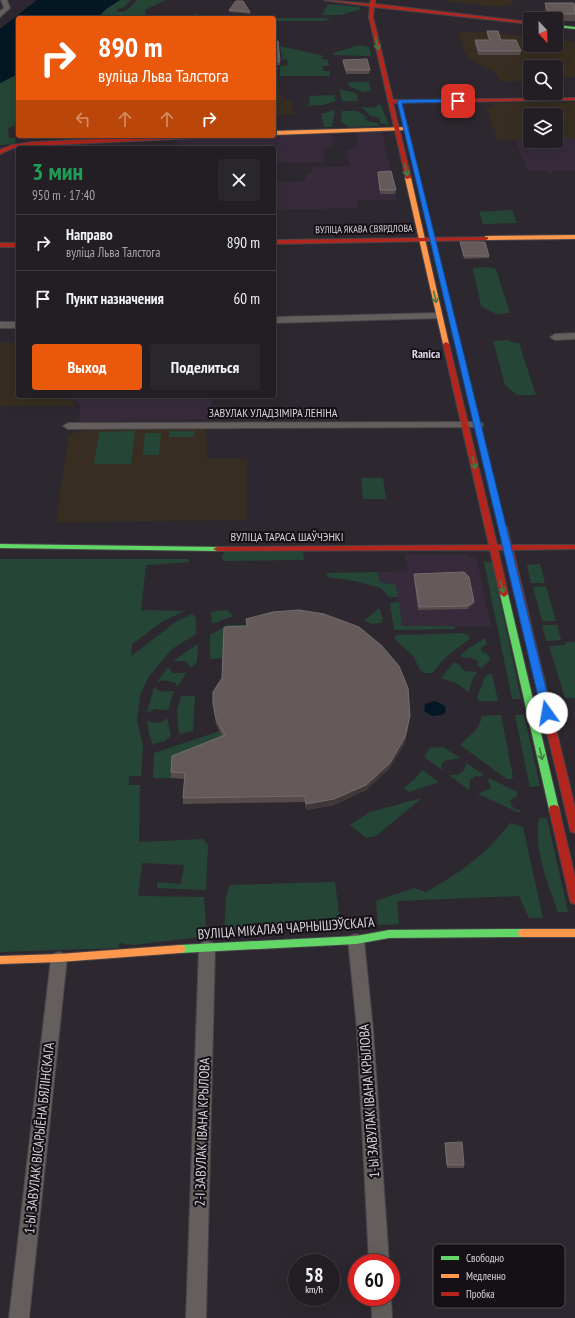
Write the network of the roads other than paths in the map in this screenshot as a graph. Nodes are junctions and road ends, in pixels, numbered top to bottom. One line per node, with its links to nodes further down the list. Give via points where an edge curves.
1 (4, 0): 4 (street, via 7,8)
2 (326, 0): 3 (main road)
3 (376, 3): 5 (main road); 9 (main road, via 370,17)
4 (0, 14)
5 (523, 22)
6 (563, 27): 7 (main road)
7 (575, 28)
8 (575, 99): 9 (main road)
9 (395, 101): 10 (main road)
10 (401, 128): 11 (main road); 13 (main road); 21 (main road, one-way to 21)
11 (276, 133)
12 (152, 138): 15 (main road)
13 (409, 138)
14 (16, 146): 17 (main road)
15 (20, 146)
16 (0, 147): 17 (street)
17 (12, 147): 18 (main road)
18 (0, 152)
19 (430, 229): 23 (main road)
20 (575, 237): 23 (main road, ВУЛІЦА ЯКАВА СВЯРДЛОВА)
21 (421, 239): 22 (main road, ВУЛІЦА ЯКАВА СВЯРДЛОВА); 23 (main road, ВУЛІЦА ЯКАВА СВЯРДЛОВА); 26 (main road, one-way to 26)
22 (276, 242)
23 (434, 242)
24 (16, 245): 25 (main road)
25 (0, 246)
26 (439, 316): 27 (street); 32 (main road)
27 (276, 320)
28 (16, 325): 29 (street)
29 (0, 326)
30 (575, 336): 31 (street)
31 (555, 337)
32 (465, 425): 33 (street, ЗАВУЛАК УЛАДЗІМІРА ЛЕНІНА); 34 (street, ЗАВУЛАК УЛАДЗІМІРА ЛЕНІНА); 38 (main road, one-way to 38)
33 (478, 425)
34 (68, 426)
35 (500, 515): 39 (main road)
36 (0, 546): 38 (main road, ВУЛІЦА ТАРАСА ШАЎЧЭНКІ)
37 (575, 547): 39 (main road, ВУЛІЦА ТАРАСА ШАЎЧЭНКІ)
38 (494, 549): 39 (main road, ВУЛІЦА ТАРАСА ШАЎЧЭНКІ); 41 (main road, one-way to 41)
39 (508, 549): 40 (main road)
40 (575, 829)
41 (575, 900)
42 (575, 933): 43 (main road, ВУЛІЦА МІКАЛАЯ ЧАРНЫШЭЎСКАГА, via 389,934)
43 (356, 940): 44 (main road, ВУЛІЦА МІКАЛАЯ ЧАРНЫШЭЎСКАГА); 47 (street, 1-Ы ЗАВУЛАК ІВАНА КРЫЛОВА, via 365,1029)
44 (207, 947): 45 (main road, ВУЛІЦА МІКАЛАЯ ЧАРНЫШЭЎСКАГА); 50 (street, 2-І ЗАВУЛАК ІВАНА КРЫЛОВА)
45 (59, 958): 46 (main road, ВУЛІЦА МІКАЛАЯ ЧАРНЫШЭЎСКАГА); 49 (street, 1-Ы ЗАВУЛАК ВІСАРЫЁНА БЯЛІНСКАГА)
46 (0, 960)
47 (378, 1254)
48 (381, 1306): 51 (street)
49 (19, 1318)
50 (196, 1318)
51 (382, 1318)

